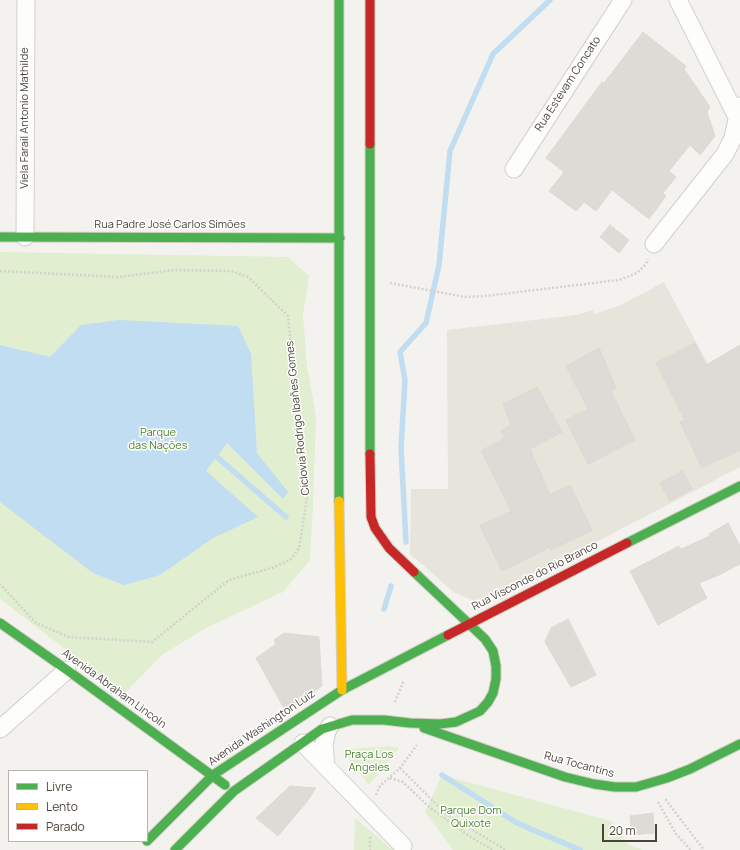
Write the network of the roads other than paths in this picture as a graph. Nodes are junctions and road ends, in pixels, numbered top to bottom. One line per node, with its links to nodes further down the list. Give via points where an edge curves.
1 (26, 0): 9 (street, Viela Farail Antonio Mathilde)
2 (339, 0): 10 (main road)
3 (370, 0): 14 (main road, via 371,516 375,528 389,548)
4 (623, 0): 7 (street, Rua Estevam Concato)
5 (678, 0): 6 (street)
6 (739, 115): 11 (street, via 733,138 725,154)
7 (514, 169)
8 (0, 237): 9 (main road, Rua Padre José Carlos Simões)
9 (25, 237): 10 (main road, Rua Padre José Carlos Simões)
10 (340, 238): 16 (main road, via 339,524)
11 (654, 244)
12 (738, 492): 14 (main road, Rua Visconde do Rio Branco)
13 (0, 623): 15 (main road, Avenida Abraham Lincoln)
14 (470, 624): 16 (main road, Rua Visconde do Rio Branco); 17 (main road, via 493,651 496,679 488,702 480,711 456,722)
15 (67, 670): 19 (street); 23 (main road, Avenida Abraham Lincoln)
16 (342, 690): 23 (main road, Avenida Washington Luiz)
17 (410, 723): 18 (main road, via 352,720); 21 (main road, Rua Tocantins, via 565,777 615,788 636,787 668,778)
18 (330, 726): 20 (main road, via 322,728); 22 (street, via 324,744)
19 (0, 729)
20 (303, 743): 22 (street); 24 (main road)
21 (740, 744)
22 (326, 767): 26 (street)
23 (213, 776): 24 (main road, Avenida Abraham Lincoln); 25 (main road, Avenida Washington Luiz)
24 (234, 791): 27 (main road)
25 (148, 839)
26 (403, 846)
27 (175, 850)

